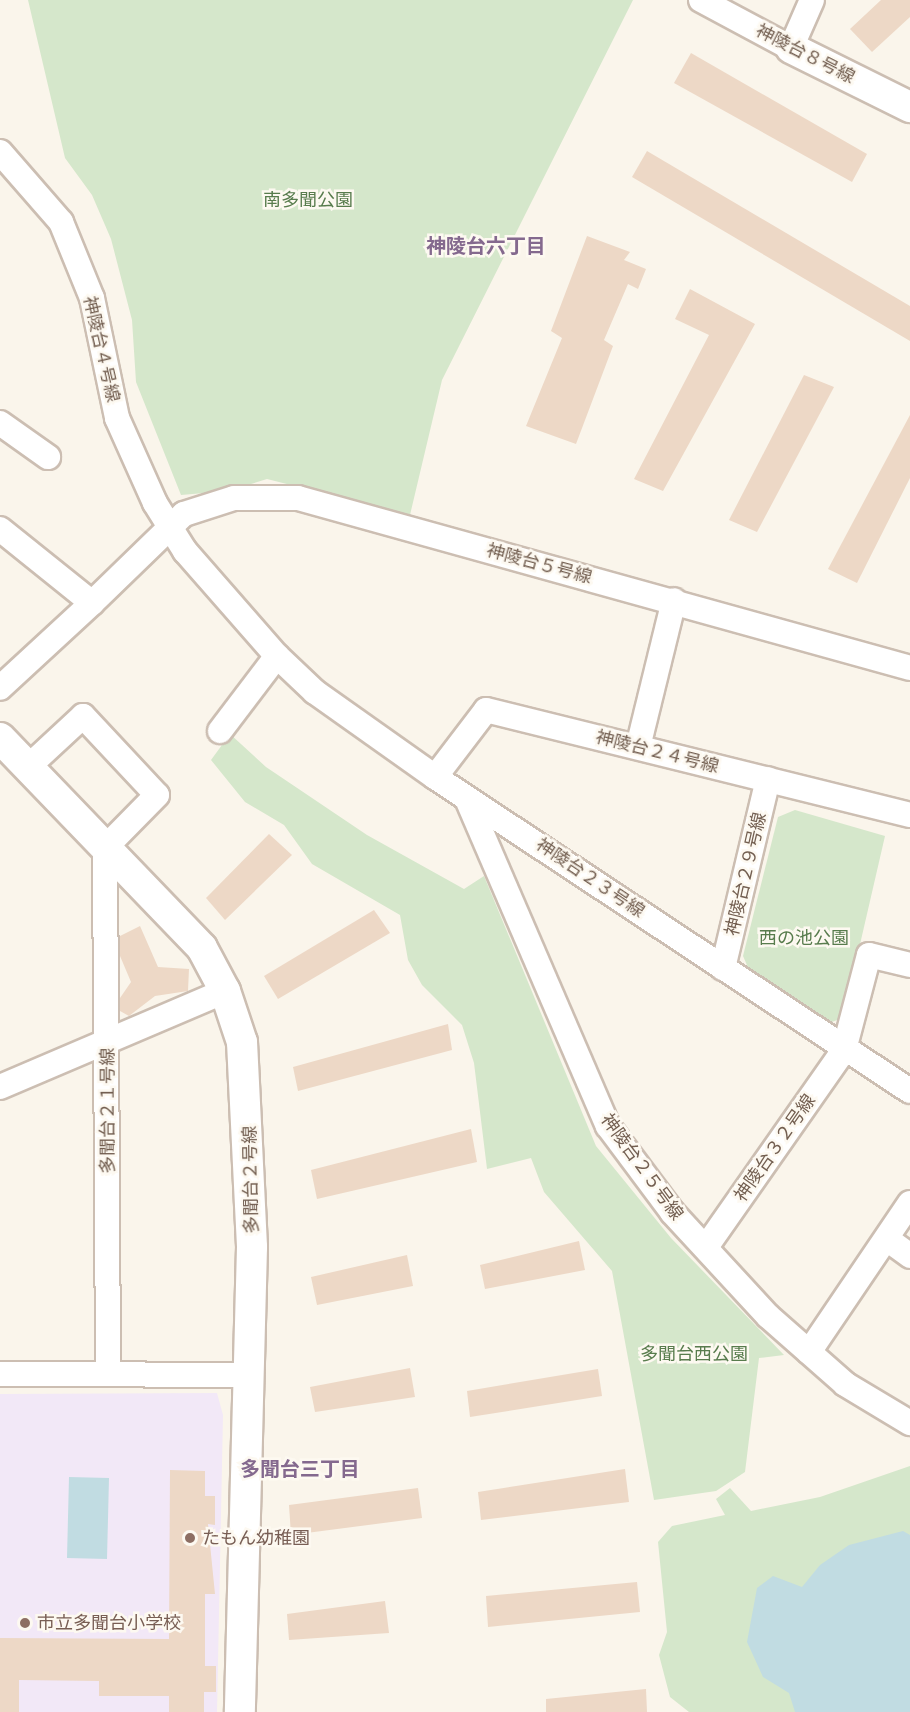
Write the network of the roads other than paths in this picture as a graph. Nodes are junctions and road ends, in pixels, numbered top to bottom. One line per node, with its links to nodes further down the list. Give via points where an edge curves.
1 (701, 0): 3 (street, 神陵台８号線)
2 (813, 0): 3 (street)
3 (790, 48): 4 (street, 神陵台８号線)
4 (910, 107)
5 (0, 153): 8 (street, 神陵台４号線, via 61,222 92,298 117,418)
6 (0, 423): 7 (street)
7 (48, 457)
8 (170, 526): 10 (street, 神陵台５号線, via 184,514 234,498 298,498); 11 (street, 神陵台５号線); 12 (street, 神陵台２３号線, via 185,551)
9 (0, 529): 11 (street)
10 (674, 600): 13 (street, 神陵台５号線); 17 (street)
11 (92, 603): 14 (street, 神陵台５号線)
12 (277, 656): 15 (street); 19 (street, 神陵台２３号線, via 315,692)
13 (910, 668)
14 (0, 688)
15 (220, 731)
16 (0, 738): 18 (street, 多聞台２号線)
17 (638, 747): 19 (street, 神陵台２４号線, via 486,710); 20 (street, 神陵台２４号線)
18 (28, 767): 23 (street, 多聞台２号線); 23 (street, via 83,716 158,795)
19 (435, 777): 21 (street, 神陵台２３号線)
20 (768, 779): 22 (street, 神陵台２４号線); 25 (street, 神陵台２９号線)
21 (467, 799): 25 (street, 神陵台２３号線); 33 (street, 神陵台２５号線, via 608,1126)
22 (910, 814)
23 (105, 848): 26 (street, 多聞台２号線, via 202,948); 27 (street, 多聞台２１号線)
24 (910, 965): 28 (street, via 868,955)
25 (723, 968): 28 (street, 神陵台２３号線)
26 (225, 991): 27 (street); 38 (street, 多聞台２号線, via 242,1042 249,1094)
27 (108, 1041): 29 (street); 37 (street, 多聞台２１号線)
28 (844, 1050): 30 (street, 神陵台２３号線); 33 (street, 神陵台３２号線)
29 (0, 1087)
30 (910, 1091)
31 (910, 1203): 32 (street)
32 (887, 1239): 34 (street); 35 (street)
33 (705, 1247): 35 (street, 神陵台２５号線, via 768,1316)
34 (910, 1256)
35 (809, 1352): 39 (street, 神陵台２５号線, via 845,1384)
36 (0, 1374): 37 (street)
37 (108, 1374): 38 (street)
38 (249, 1375): 40 (street, 多聞台２号線)
39 (910, 1423)
40 (240, 1712)

